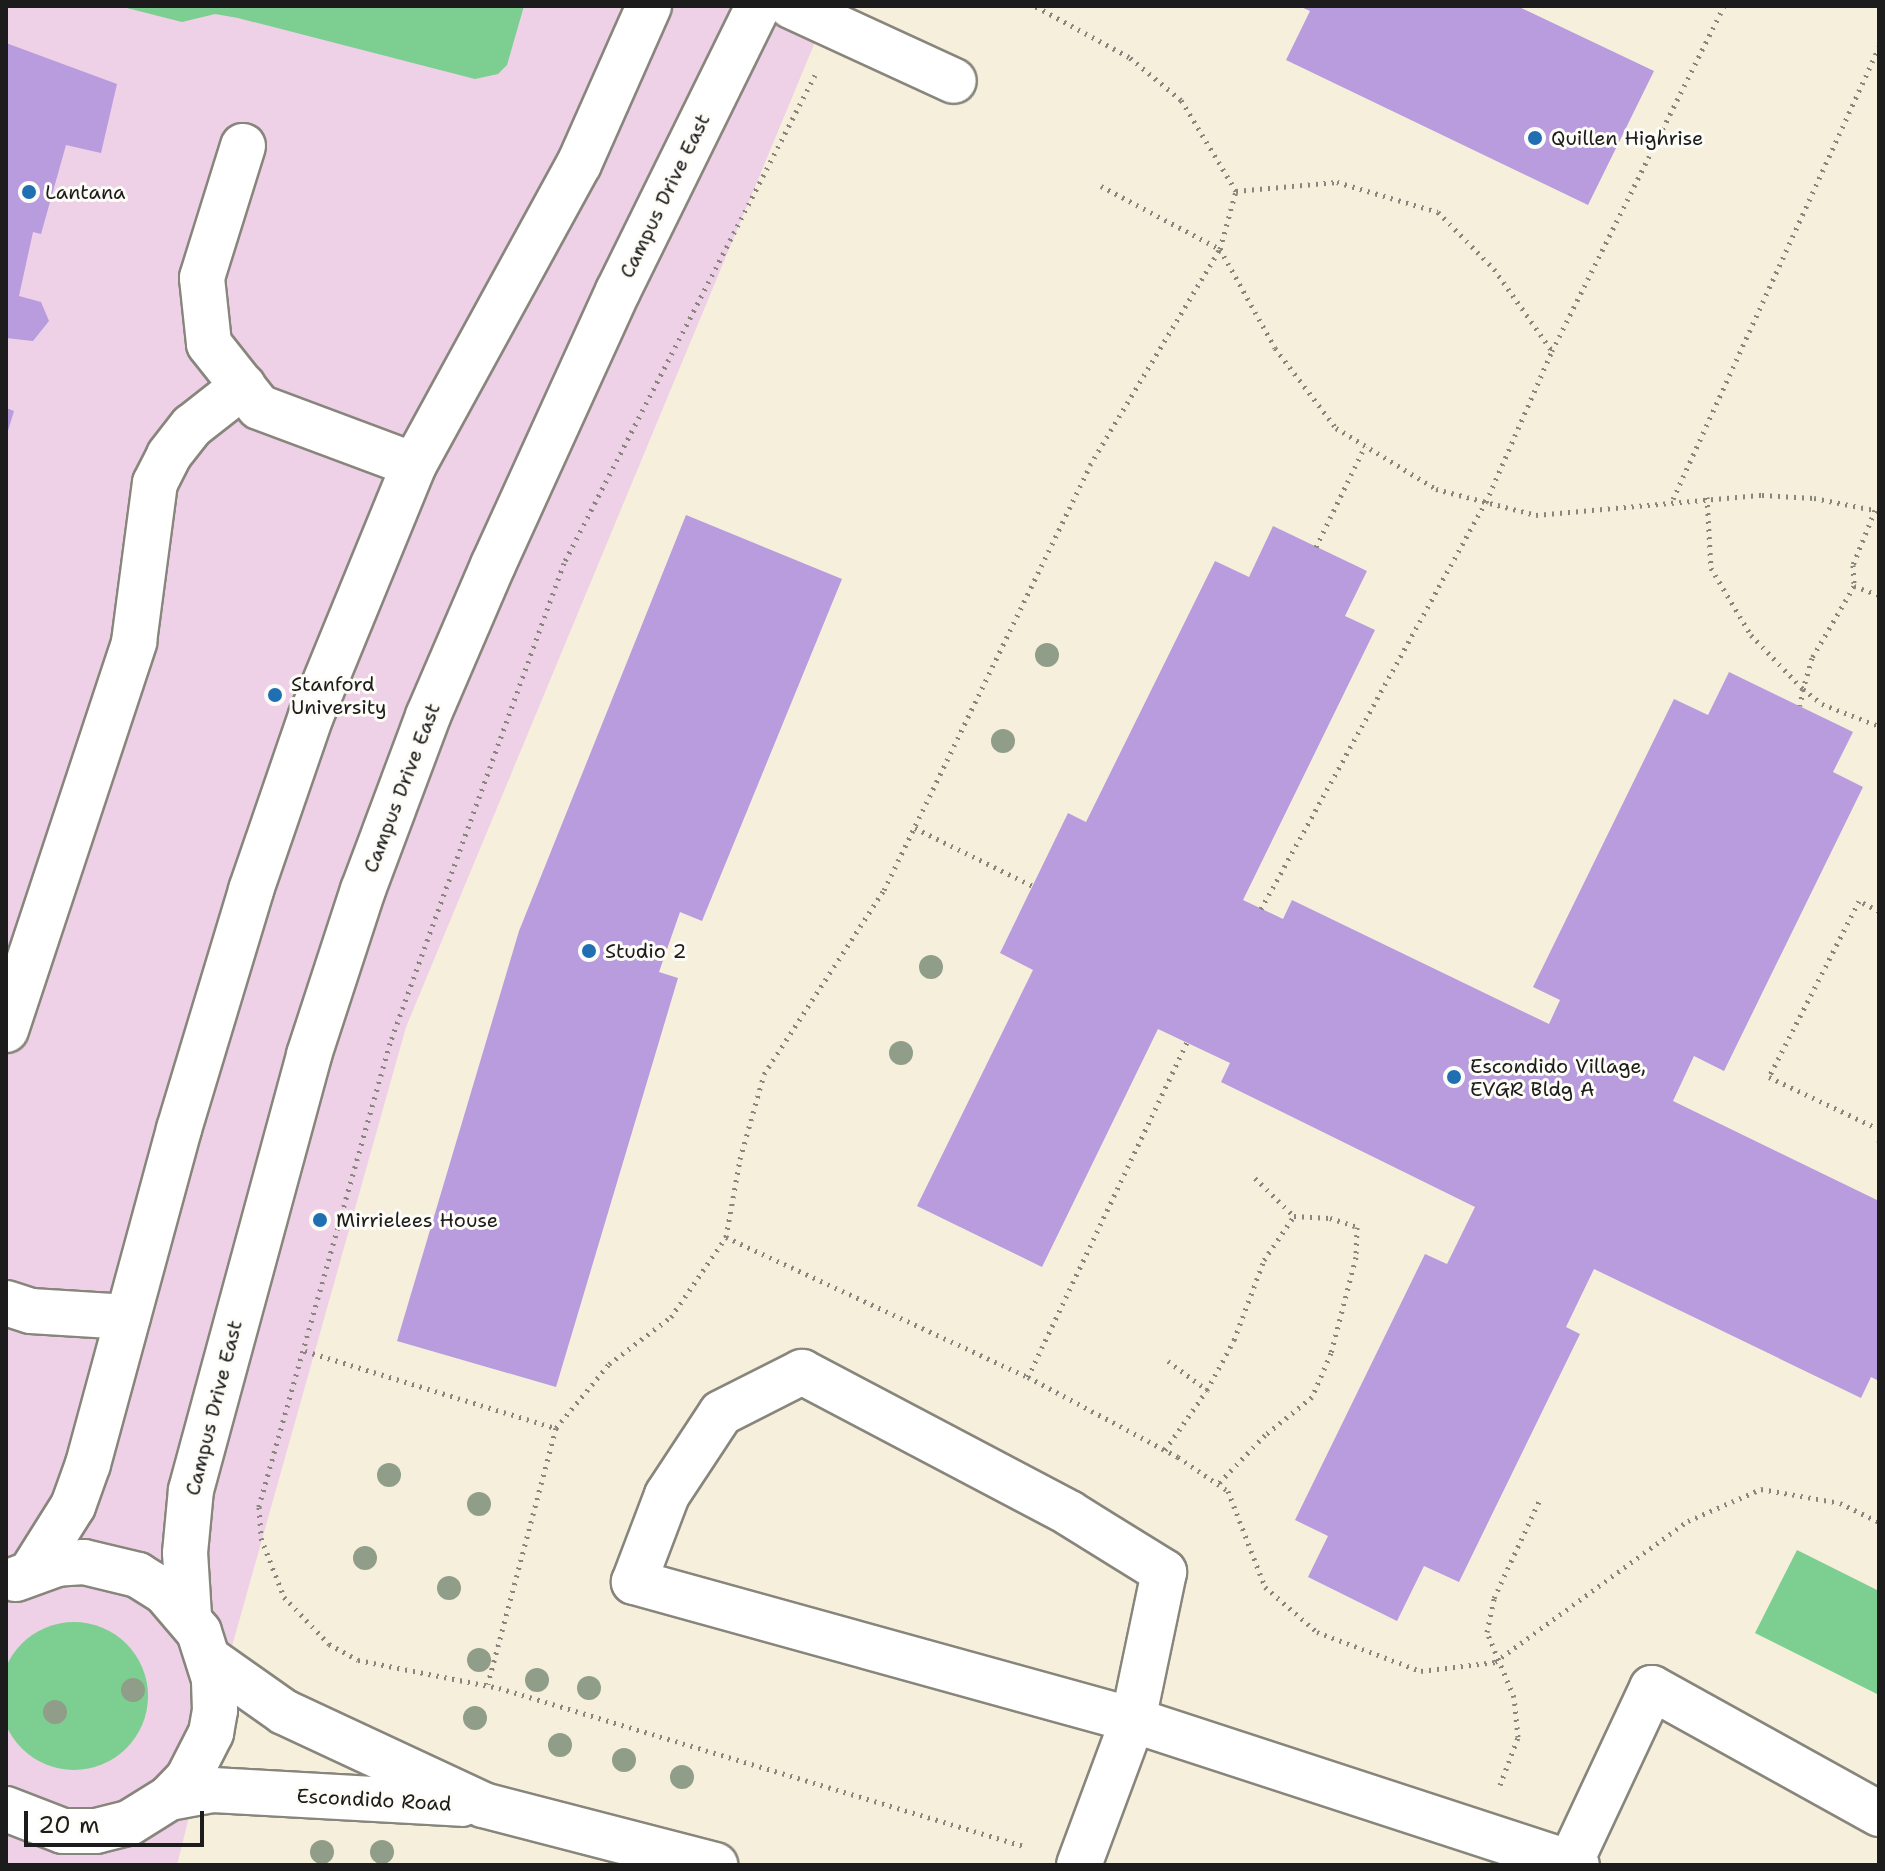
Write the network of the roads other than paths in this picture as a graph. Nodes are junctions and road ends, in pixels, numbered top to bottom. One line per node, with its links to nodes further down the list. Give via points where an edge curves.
1 (649, 6): 7 (street, Campus Drive East, via 579,164)
2 (758, 6): 12 (street, Campus Drive East, via 618,291 493,565 428,716 363,890 309,1055 191,1490 185,1553)
3 (791, 6): 4 (street)
4 (954, 81)
5 (243, 146): 6 (street, via 202,278 209,344)
6 (243, 386): 7 (street, via 259,407); 8 (street, via 192,426 155,483 134,642)
7 (414, 465): 10 (street, Campus Drive East, via 311,716 251,890)
8 (6, 1030)
9 (6, 1303): 10 (street, via 31,1311)
10 (128, 1317): 11 (street, Campus Drive East, via 73,1506)
11 (19, 1578): 12 (street, Campus Drive East, via 84,1562 112,1566 165,1592)
12 (189, 1616): 13 (street, Campus Drive East)
13 (210, 1660): 15 (street, Campus Drive East, via 215,1710 211,1733 188,1778); 16 (street, Escondido Road, via 284,1712)
14 (1133, 1720): 14 (street, via 1164,1572 1069,1513 802,1372 721,1413 667,1495 634,1582); 20 (street); 23 (street)
15 (169, 1798): 16 (street, Escondido Road, via 213,1790); 19 (street, Campus Drive East)
16 (483, 1805): 22 (street, Escondido Road)
17 (6, 1809): 19 (street, Campus Drive East, via 63,1831)
18 (1879, 1814): 20 (street, via 1652,1688)
19 (129, 1823): 21 (street, Campus Drive East)
20 (1574, 1863)
21 (99, 1865)
22 (715, 1865)
23 (1079, 1865)

